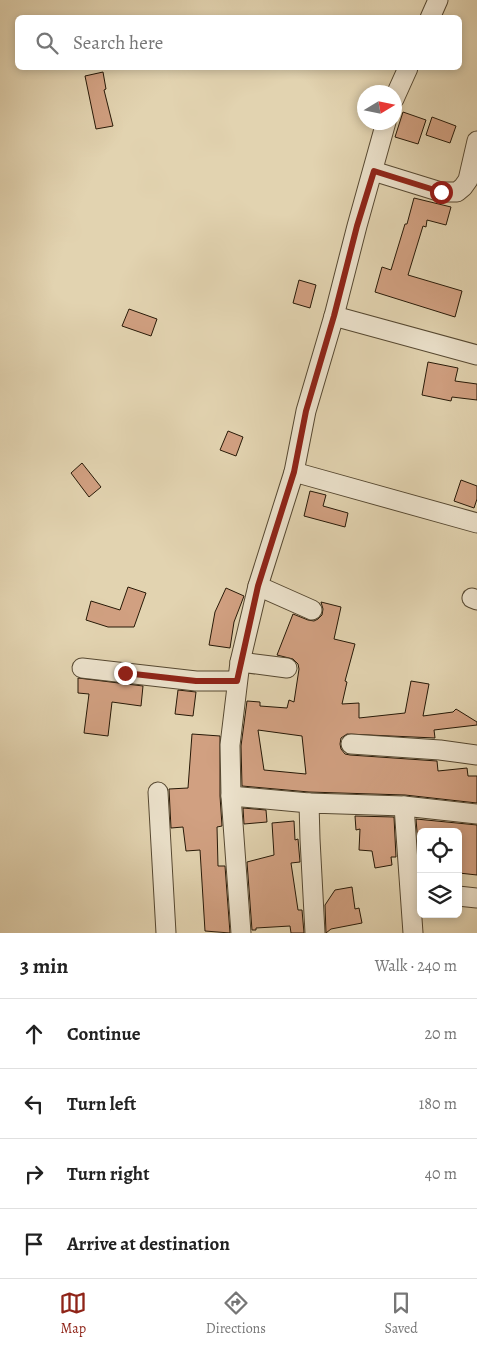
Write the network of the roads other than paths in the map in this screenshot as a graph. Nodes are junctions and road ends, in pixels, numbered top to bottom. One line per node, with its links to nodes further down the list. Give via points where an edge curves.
1 (438, 0): 2 (street)
2 (431, 15)
3 (407, 70): 4 (street)
4 (400, 85)
5 (384, 130): 7 (street)
6 (477, 141): 7 (street, via 468,180 457,192 441,192)
7 (374, 171): 8 (street)
8 (334, 316): 9 (street); 10 (street, via 306,411)
9 (477, 355)
10 (294, 472): 11 (street); 12 (street)
11 (477, 523)
12 (258, 586): 13 (street); 14 (street)
13 (312, 610)
14 (240, 662): 16 (street); 17 (street)
15 (82, 668): 17 (street, via 196,681)
16 (287, 668)
17 (237, 681): 21 (street, via 230,745)
18 (351, 744): 19 (street)
19 (477, 755)
20 (158, 792): 28 (street)
21 (231, 796): 22 (street); 29 (street)
22 (310, 803): 23 (street); 30 (street)
23 (404, 806): 24 (street); 25 (street)
24 (477, 814)
25 (415, 892): 31 (street)
26 (462, 896): 27 (street)
27 (477, 898)
28 (166, 933)
29 (241, 933)
30 (315, 933)
31 (413, 933)

